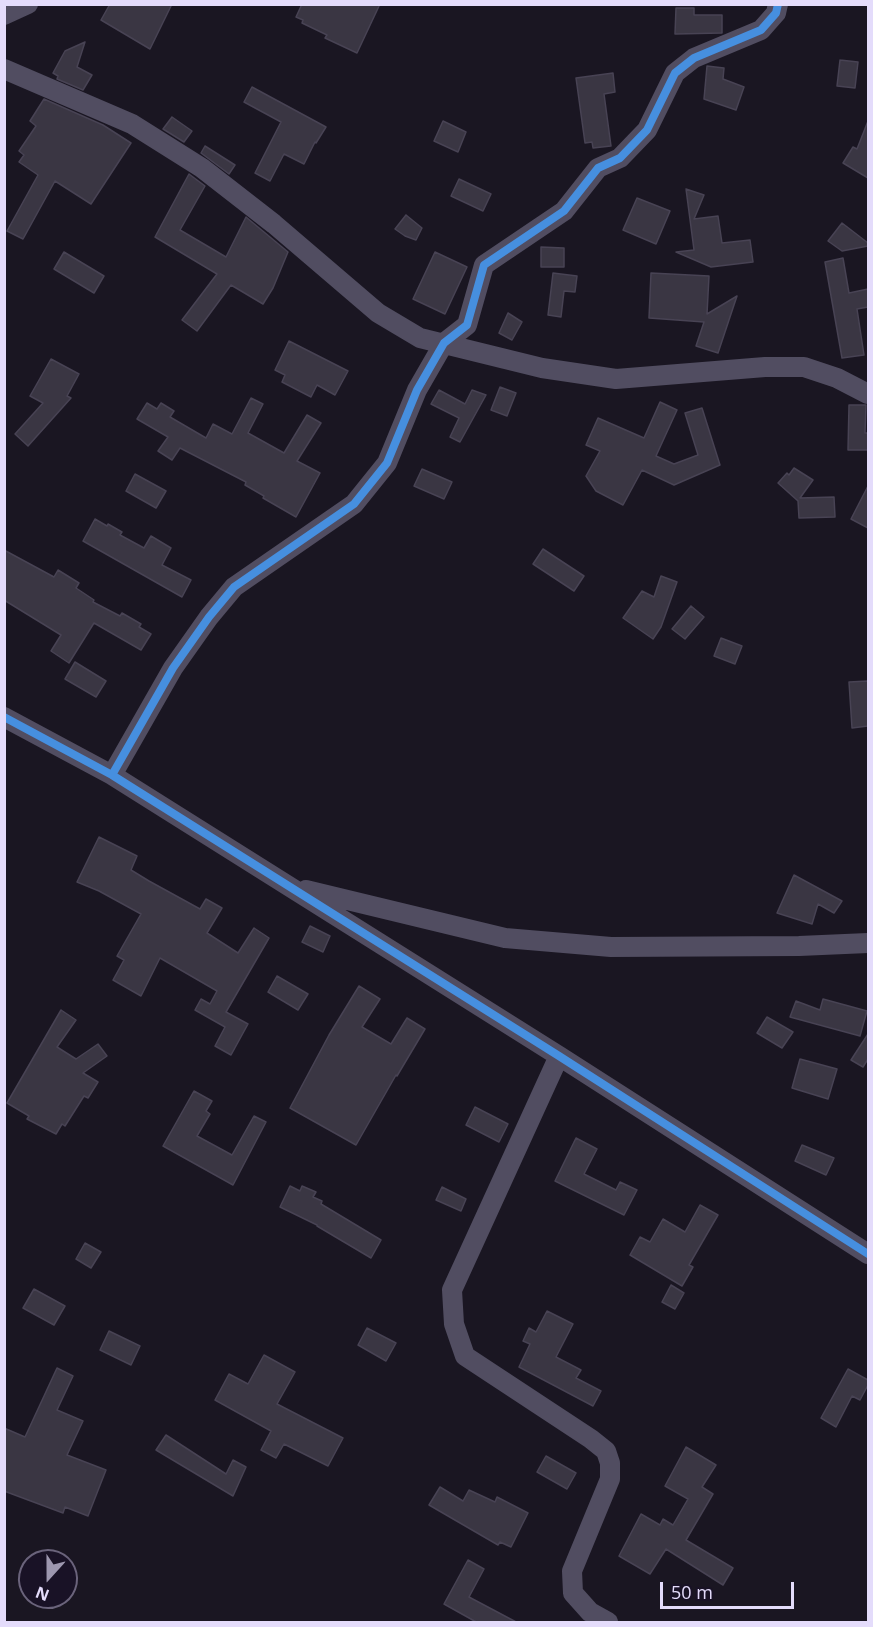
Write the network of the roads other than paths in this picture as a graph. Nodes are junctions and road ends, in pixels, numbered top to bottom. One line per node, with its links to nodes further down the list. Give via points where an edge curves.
1 (28, 4): 3 (street)
2 (778, 4): 5 (street, via 776,13 761,30 694,58 675,73 647,130 620,158 598,168 564,211 484,265 467,325)
3 (4, 15)
4 (4, 69): 5 (street, via 132,124 202,168 378,313 420,338)
5 (444, 344): 6 (street, via 542,368 616,379 804,367); 8 (street, via 417,390 387,463 354,504 234,587 173,668)
6 (868, 394)
7 (4, 717): 8 (street)
8 (112, 775): 9 (street)
9 (289, 886): 10 (street, via 505,938 611,947); 11 (street)
10 (868, 943)
11 (559, 1056): 12 (street); 13 (street, via 452,1290 454,1324 465,1356 606,1451 610,1479 572,1571 573,1593 590,1612)
12 (868, 1254)
13 (608, 1623)

